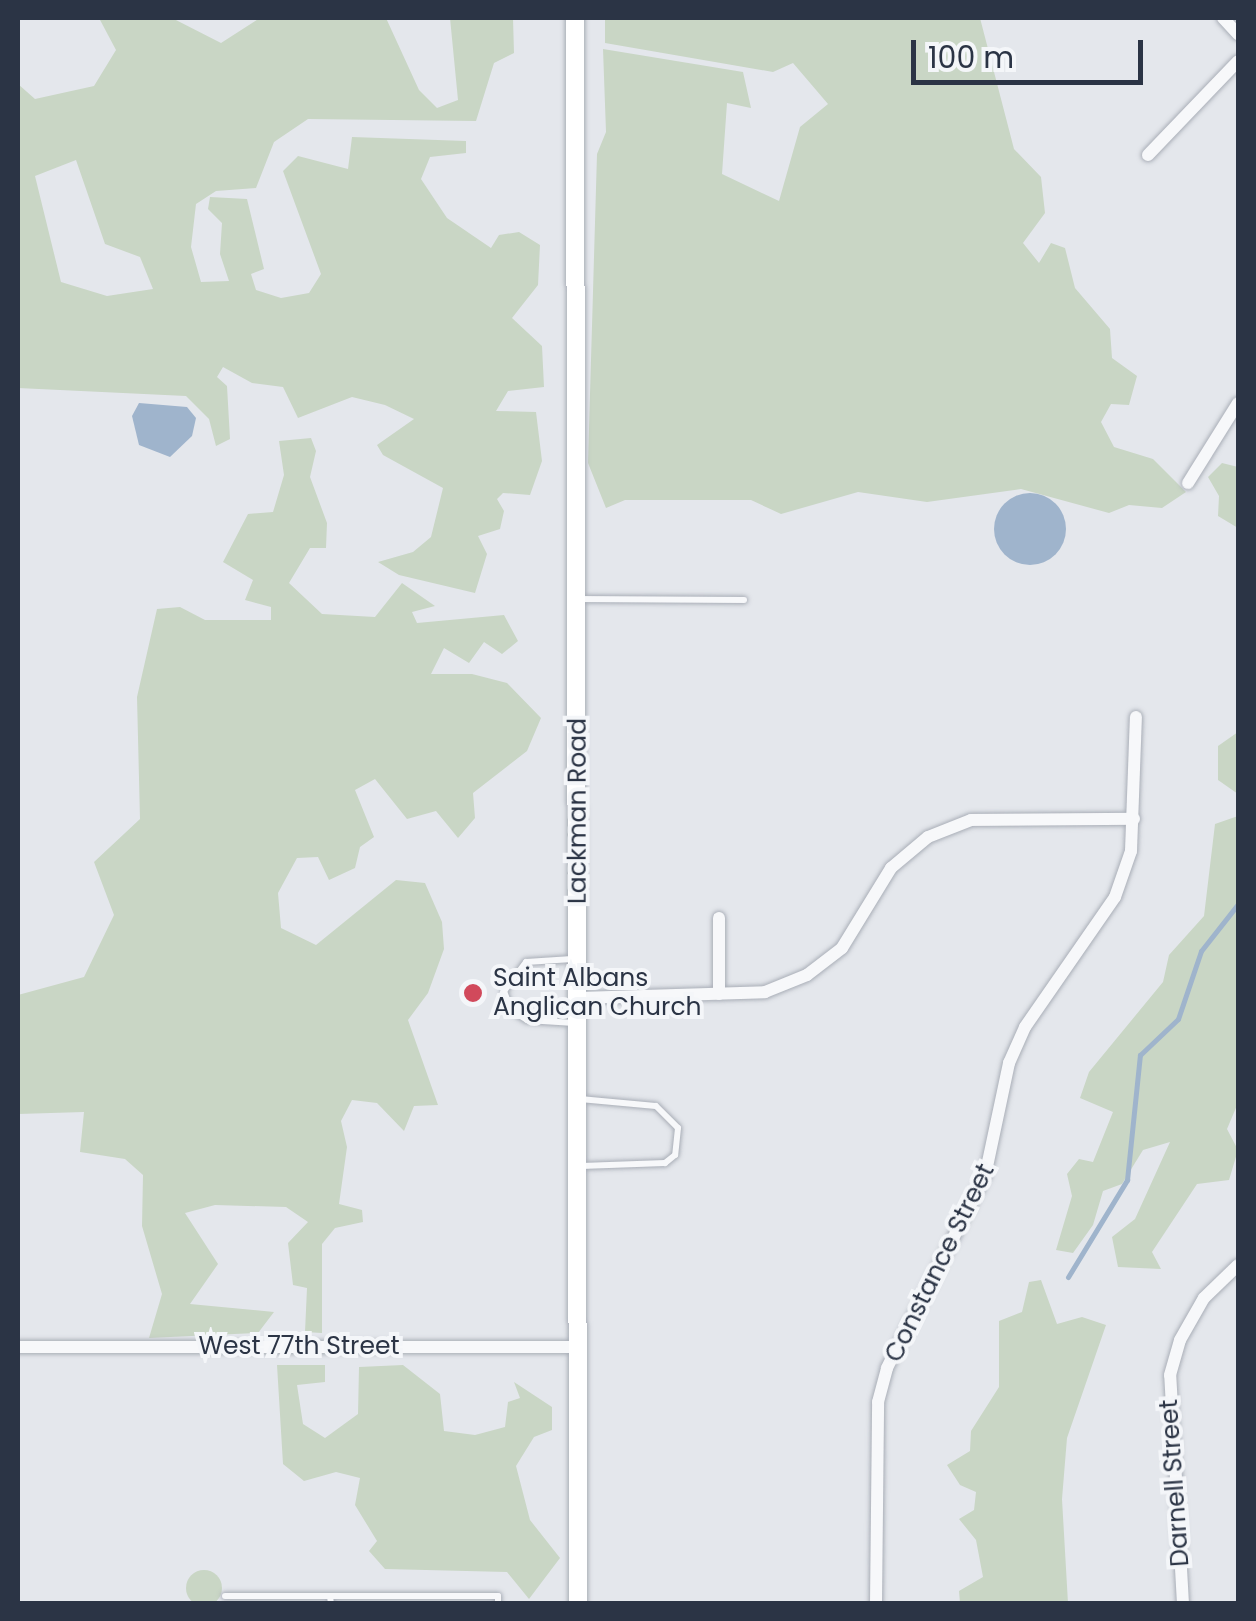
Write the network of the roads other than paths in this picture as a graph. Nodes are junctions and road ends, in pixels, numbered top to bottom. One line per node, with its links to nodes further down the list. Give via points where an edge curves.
1 (575, 18): 8 (main road, Lackman Road)
2 (1223, 18): 3 (street)
3 (1238, 34)
4 (1238, 61): 5 (street)
5 (1148, 155)
6 (1238, 402): 7 (street)
7 (1188, 483)
8 (577, 600): 9 (lane); 13 (main road, Lackman Road)
9 (744, 600)
10 (1136, 717): 11 (street, Constance Street)
11 (1134, 819): 14 (street, via 971,820 928,837 891,868 842,948 808,975 765,992); 26 (street, Constance Street, via 1115,897 1025,1027 1008,1063 985,1176 887,1368 878,1402)
12 (720, 918): 14 (street)
13 (578, 958): 15 (main road, Lackman Road); 16 (lane, via 526,962 504,990 511,1010 527,1020)
14 (720, 994): 15 (street)
15 (579, 998): 16 (main road, Lackman Road)
16 (579, 1023): 17 (main road, Lackman Road)
17 (578, 1099): 18 (main road, Lackman Road); 18 (lane, via 656,1106 678,1128 674,1155 665,1163)
18 (578, 1166): 21 (main road, Lackman Road)
19 (1238, 1265): 27 (street, Darnell Street, via 1204,1298 1180,1340 1170,1376)
20 (18, 1347): 21 (street, West 77th Street)
21 (581, 1347): 25 (main road, Lackman Road)
22 (225, 1596): 23 (lane)
23 (330, 1600): 24 (lane, via 498,1596)
24 (498, 1604)
25 (578, 1604)
26 (876, 1604)
27 (1183, 1604)

